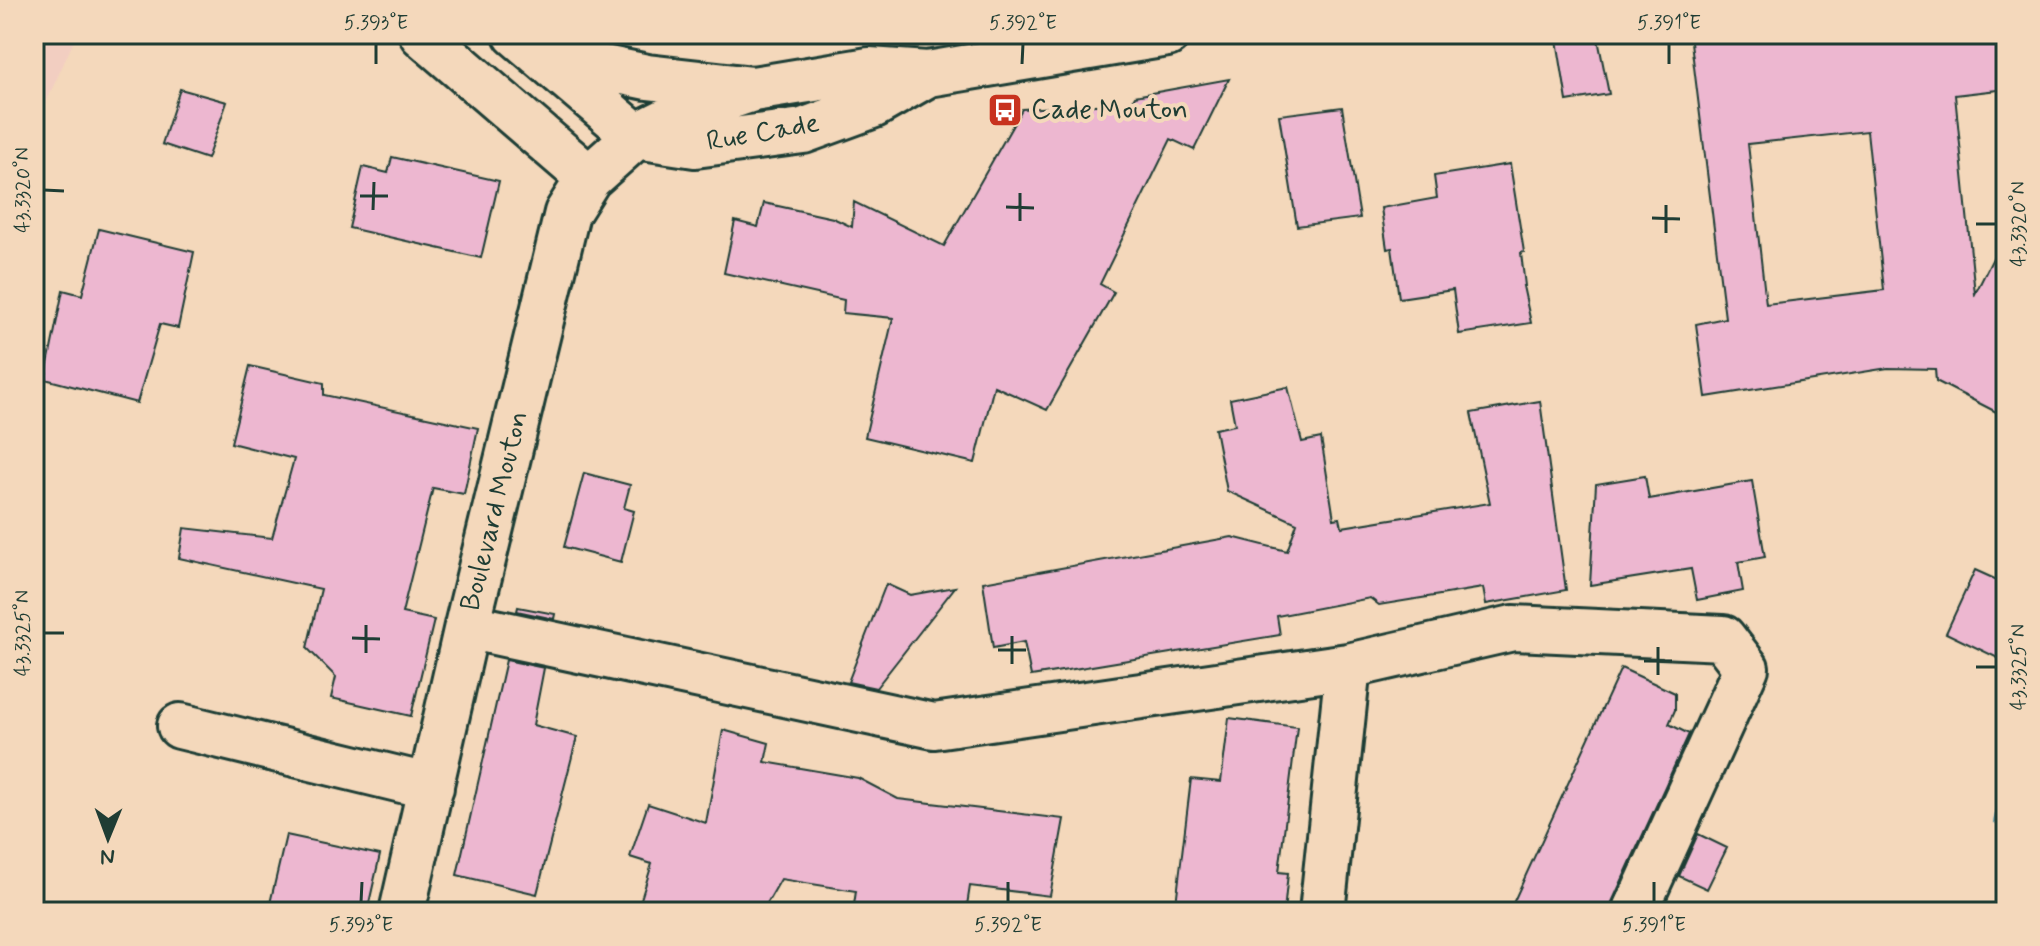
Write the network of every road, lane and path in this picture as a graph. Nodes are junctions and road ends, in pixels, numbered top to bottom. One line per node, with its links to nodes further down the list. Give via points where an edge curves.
1 (422, 34): 8 (street)
2 (1167, 34): 4 (street, Rue Cade)
3 (529, 45): 6 (street, Rue Cade, via 647,77); 7 (street, Rue Cade)
4 (990, 48): 5 (street, Rue Cade, via 928,74)
5 (868, 70): 6 (street, Rue Cade); 7 (street, Rue Cade, via 803,131 695,145)
6 (753, 89): 7 (street, Rue Cade, via 682,113)
7 (636, 136): 8 (street, Boulevard Mouton)
8 (589, 178): 9 (street, Boulevard Mouton, via 567,213)
9 (467, 626): 10 (street, via 934,726); 12 (street, Boulevard Mouton)
10 (1348, 666): 14 (street); 15 (street, via 1513,628 1723,638 1746,668)
11 (180, 726): 12 (street)
12 (431, 787): 13 (street, Boulevard Mouton)
13 (402, 912)
14 (1322, 912)
15 (1635, 912)

